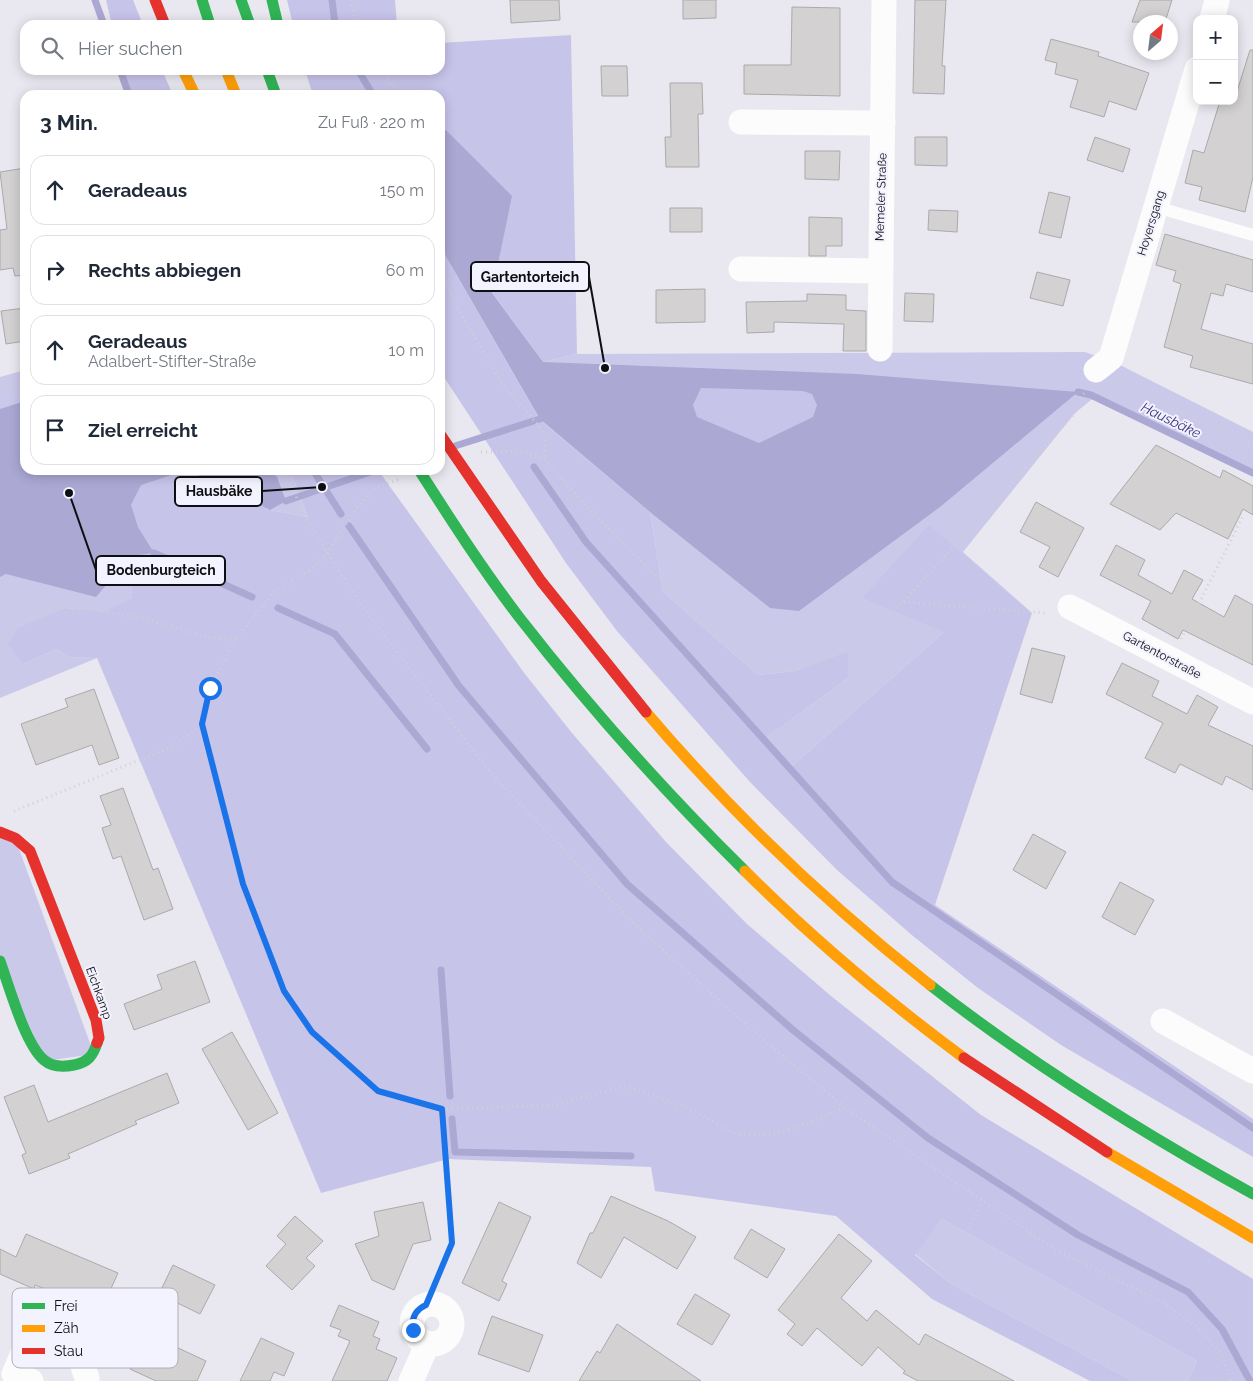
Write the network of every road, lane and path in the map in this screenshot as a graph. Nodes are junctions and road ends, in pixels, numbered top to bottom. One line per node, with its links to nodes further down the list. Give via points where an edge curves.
1 (155, 0): 9 (main road)
2 (202, 0): 10 (main road)
3 (241, 0): 11 (main road)
4 (272, 0): 12 (main road)
5 (351, 0): 13 (path)
6 (884, 0): 24 (street, Memeler Straße)
7 (1217, 0): 8 (street)
8 (1213, 15)
9 (163, 20)
10 (208, 20)
11 (248, 20)
12 (277, 20)
13 (356, 20)
14 (186, 75): 19 (main road)
15 (228, 75): 20 (main road)
16 (269, 75): 21 (main road)
17 (385, 75): 22 (path)
18 (1193, 82): 25 (street, Hoyersgang)
19 (193, 90)
20 (234, 90)
21 (274, 90)
22 (396, 90)
23 (741, 122): 24 (street)
24 (883, 123): 28 (street, Memeler Straße)
25 (1156, 207): 26 (lane); 31 (street, Hoyersgang, via 1111,358)
26 (1253, 235)
27 (741, 269): 28 (street)
28 (879, 270): 30 (street, Memeler Straße)
29 (445, 282): 38 (path, via 503,385 539,426 546,442)
30 (880, 349)
31 (1096, 370): 36 (path)
32 (20, 383): 33 (path)
33 (0, 387)
34 (1080, 402): 44 (path, via 1075,413)
35 (445, 442): 57 (main road, via 578,633 695,767 840,912 911,971 1077,1091)
36 (1253, 446)
37 (475, 454): 38 (path, via 519,451)
38 (544, 458): 44 (path, via 582,502 699,619 749,661 765,669 784,670 822,659 852,643)
39 (286, 475): 43 (path, via 304,514)
40 (422, 475): 60 (main road, via 490,575 574,684 670,793 804,927 893,1003 974,1064 1118,1160)
41 (402, 478): 43 (path, via 377,487 359,505)
42 (1244, 514): 48 (path)
43 (328, 552): 47 (path, via 313,568 273,593); 55 (path, via 360,604 490,772 631,921 752,1030)
44 (903, 602): 45 (path, via 1050,613)
45 (1070, 607): 48 (street, Gartentorstraße)
46 (0, 635): 47 (path, via 54,608 98,610 147,619 206,637)
47 (236, 639): 50 (path, via 210,688)
48 (1170, 659): 49 (street, Gartentorstraße)
49 (1253, 702)
50 (202, 724): 51 (path, via 174,746 12,812); 56 (path, via 243,884 284,991 312,1032 378,1091)
51 (0, 832): 52 (main road, Eichkamp, via 15,838 30,852 96,1020 99,1038 94,1054 84,1064 62,1067 45,1061 31,1043)
52 (0, 961)
53 (1163, 1021): 54 (street)
54 (1253, 1071)
55 (844, 1107): 56 (path, via 772,1135 736,1134 690,1109 625,1086 556,1105); 58 (path)
56 (442, 1109): 61 (path, via 452,1243)
57 (1253, 1194)
58 (982, 1202): 59 (path); 67 (path, via 1056,1250 1162,1302 1195,1325 1222,1356)
59 (966, 1233)
60 (1253, 1238)
61 (426, 1305): 66 (street, via 416,1312 412,1323 416,1336 427,1345)
62 (17, 1368): 65 (street, via 14,1374)
63 (82, 1368): 64 (street)
64 (86, 1380)
65 (31, 1381)
66 (411, 1381)
67 (1231, 1381)

